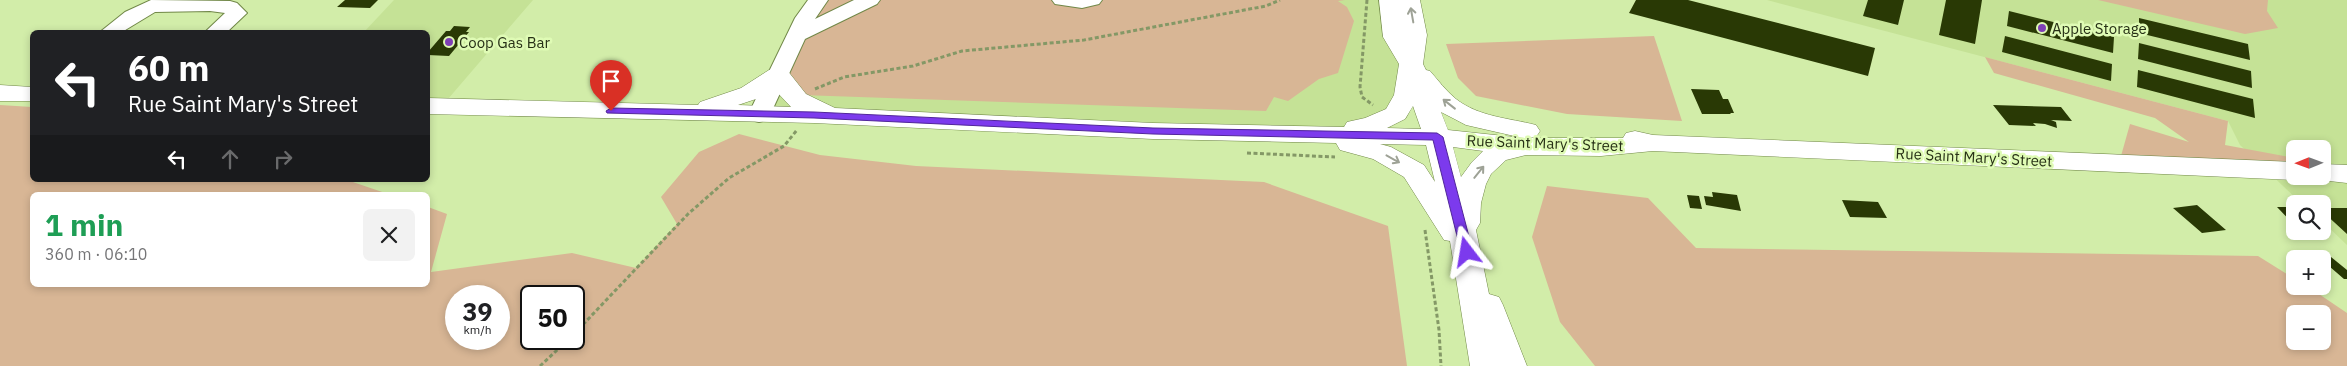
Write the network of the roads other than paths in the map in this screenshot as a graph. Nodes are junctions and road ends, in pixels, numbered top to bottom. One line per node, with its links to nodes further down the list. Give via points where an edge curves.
1 (818, 0): 9 (lane)
2 (870, 0): 9 (lane)
3 (1062, 0): 4 (lane)
4 (1092, 0)
5 (1390, 0): 10 (main road, via 1396,37)
6 (1409, 0): 10 (main road, one-way to 6, via 1415,35)
7 (113, 30): 8 (lane, via 150,6 230,7 237,13)
8 (217, 30)
9 (796, 36): 11 (lane)
10 (1412, 65): 18 (main road, via 1407,95 1396,114 1372,125); 19 (main road); 20 (main road, one-way to 10, via 1448,105)
11 (778, 75): 15 (main road, via 724,104); 16 (lane); 17 (main road, via 789,95 805,106)
12 (0, 93): 13 (main road)
13 (30, 93)
14 (430, 106): 15 (main road, Rue Saint Mary's Street)
15 (686, 113): 16 (main road, Rue Saint Mary's Street)
16 (759, 115): 17 (main road, Rue Saint Mary's Street)
17 (840, 118): 18 (main road, Rue Saint Mary's Street)
18 (1314, 135): 19 (main road, Rue Saint Mary's Street); 24 (main road, one-way to 24, via 1382,153 1414,171)
19 (1437, 137): 20 (main road, Rue Saint Mary's Street, via 1476,144); 24 (main road)
20 (1529, 138): 21 (main road, Rue Saint Mary's Street, via 1613,148 1653,143); 24 (main road, one-way to 20, via 1466,201 1476,173 1498,154)
21 (2286, 171)
22 (2331, 173): 23 (main road)
23 (2347, 174)
24 (1467, 252): 25 (main road); 26 (main road)
25 (1486, 366)
26 (1512, 366)

